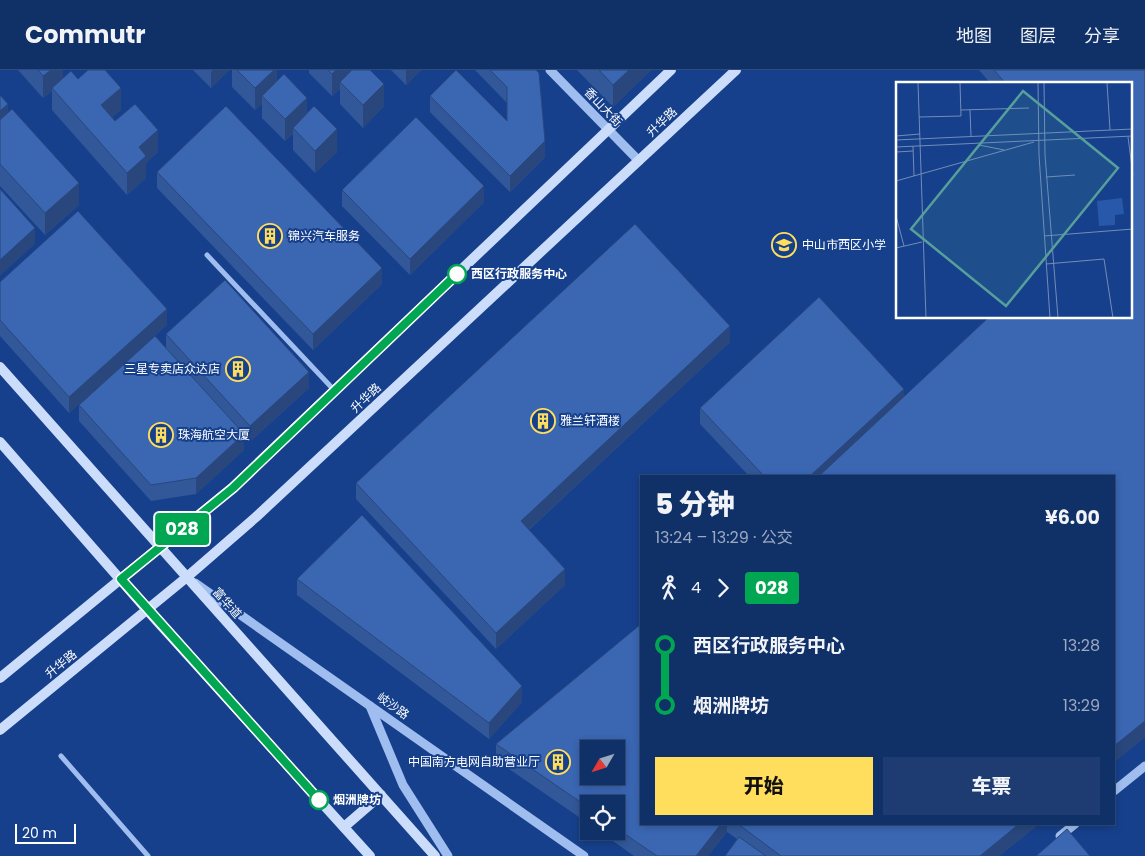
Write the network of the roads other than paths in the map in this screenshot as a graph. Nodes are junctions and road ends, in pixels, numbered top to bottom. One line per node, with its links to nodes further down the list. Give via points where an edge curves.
1 (550, 70): 4 (street, 香山大街)
2 (671, 70): 4 (main road)
3 (736, 70): 5 (main road, 升华路)
4 (608, 130): 5 (street, 香山大街); 8 (main road)
5 (639, 161): 11 (main road, 升华路, via 256,517)
6 (207, 255): 8 (street)
7 (0, 367): 10 (main road, 富华道)
8 (335, 391): 10 (main road, via 233,488)
9 (0, 442): 12 (main road)
10 (160, 547): 11 (main road, 富华道); 12 (main road)
11 (186, 577): 13 (main road, 升华路); 15 (street, 岐沙路); 20 (main road, 富华道)
12 (121, 579): 13 (main road); 14 (main road)
13 (147, 610): 16 (main road, 升华路); 22 (main road)
14 (0, 678)
15 (370, 706): 27 (street, via 402,786); 28 (street, 岐沙路)
16 (0, 730)
17 (61, 756): 24 (street)
18 (1145, 766): 19 (street)
19 (1115, 791)
20 (381, 795): 22 (main road); 26 (main road, 富华道)
21 (1074, 825): 23 (street)
22 (344, 827): 25 (main road)
23 (1055, 840)
24 (148, 856)
25 (370, 856)
26 (435, 856)
27 (448, 856)
28 (584, 856)

